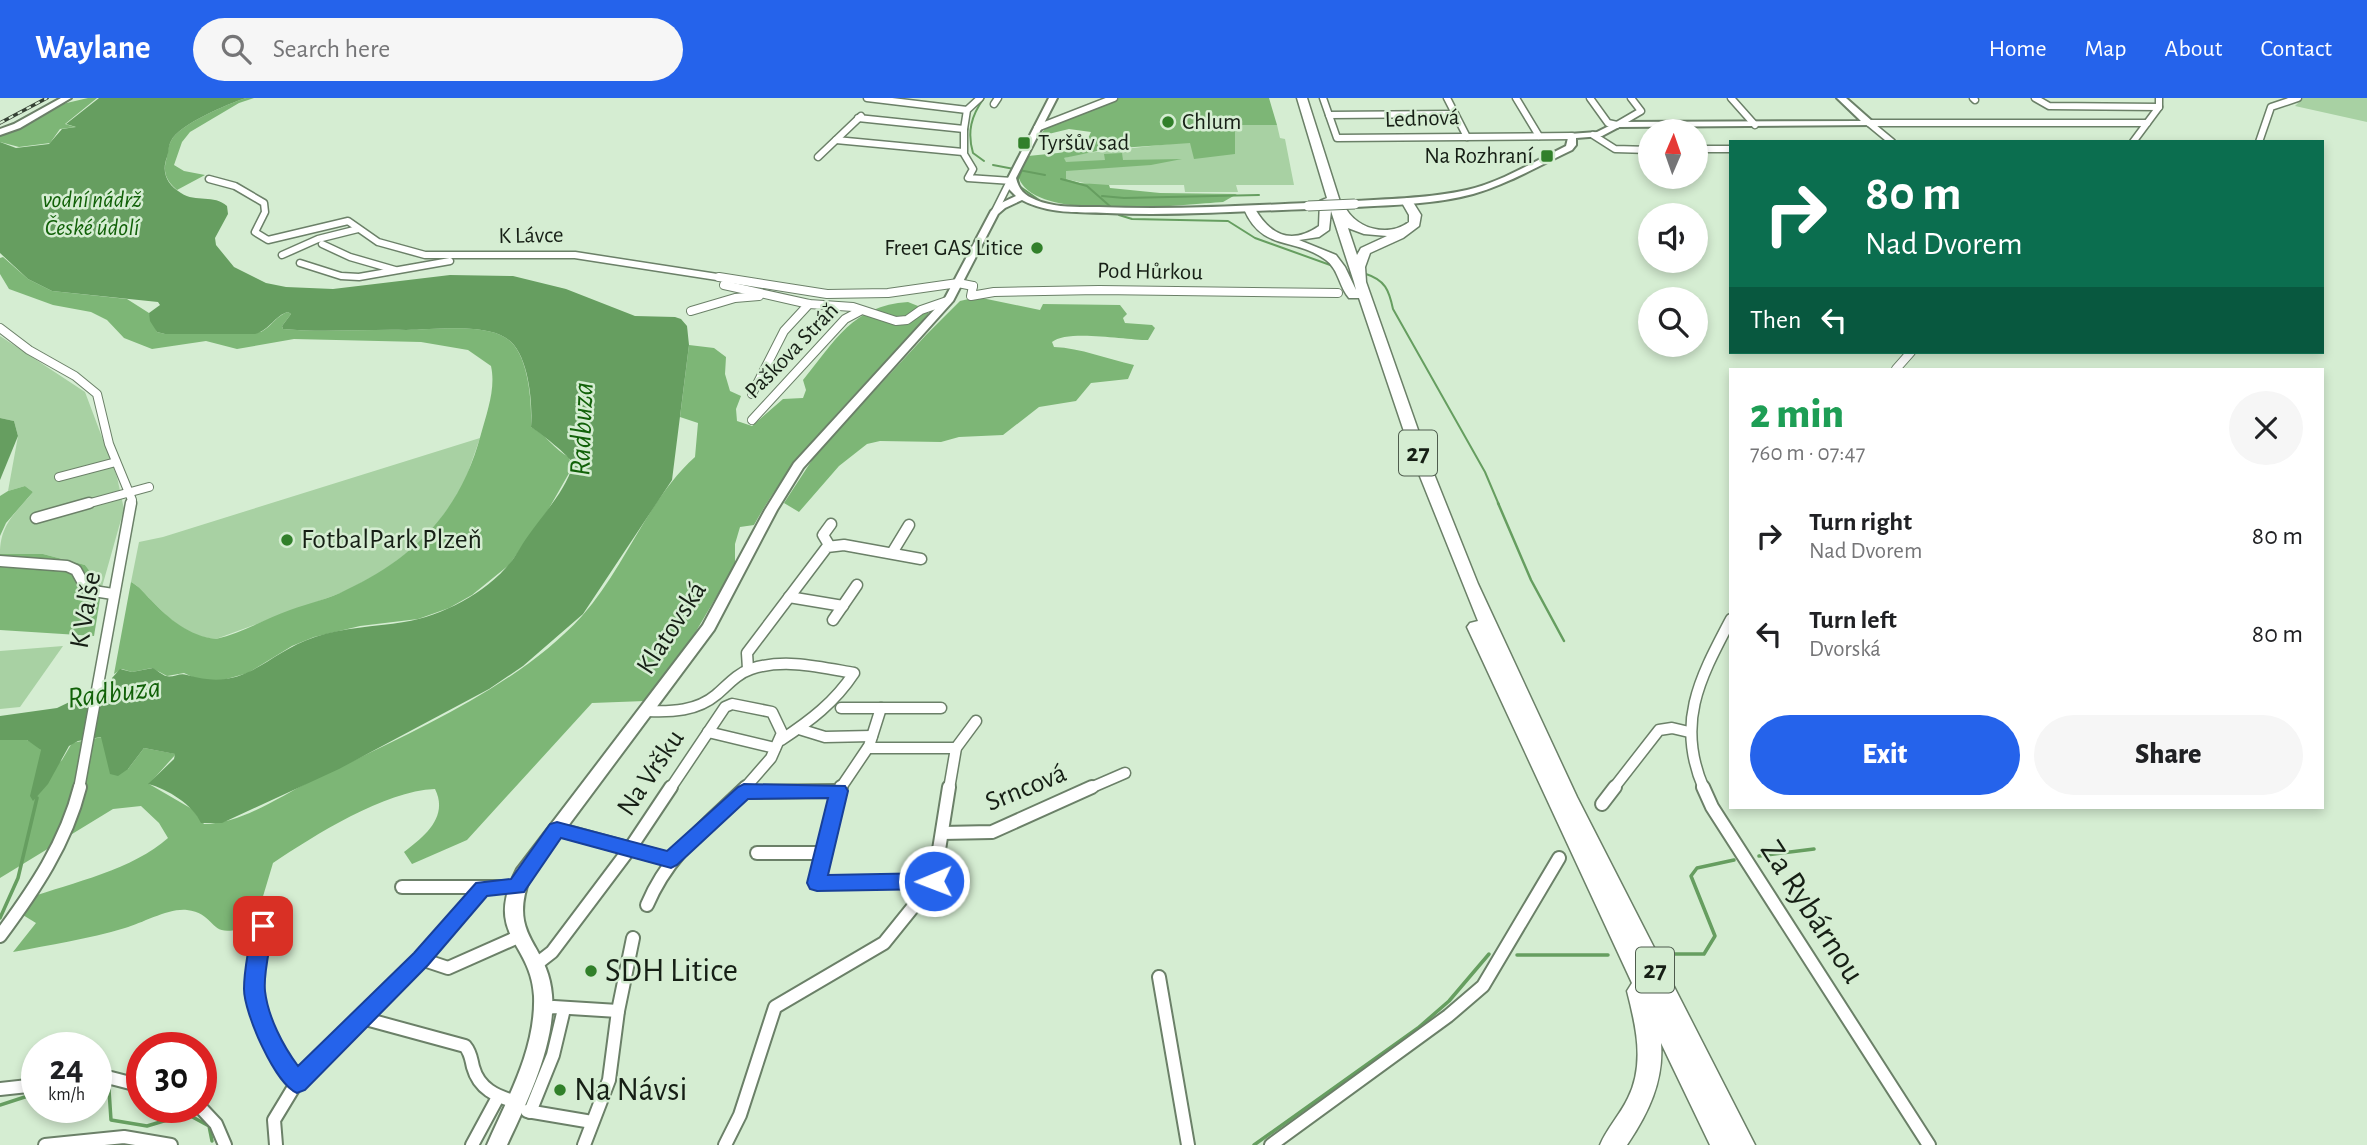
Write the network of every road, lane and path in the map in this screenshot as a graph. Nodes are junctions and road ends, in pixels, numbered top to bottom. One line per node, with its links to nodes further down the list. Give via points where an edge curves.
1 (67, 98): 28 (main road)
2 (867, 98): 19 (street)
3 (980, 98): 19 (street)
4 (1053, 98): 26 (main road, Klatovská)
5 (1114, 98): 26 (street)
6 (1295, 98): 46 (highway, 27)
7 (1302, 98): 42 (highway, 27)
8 (1323, 98): 21 (street, Lednová)
9 (1447, 98): 20 (street)
10 (1516, 98): 30 (street)
11 (1590, 98): 24 (street, via 1608,123)
12 (1631, 98): 24 (street, via 1641,111)
13 (1731, 98): 25 (street)
14 (1841, 98): 22 (main road)
15 (2035, 98): 18 (street, via 2049,106)
16 (2159, 98): 18 (street)
17 (2298, 98): 36 (street, via 2271,107)
18 (2159, 107): 23 (street)
19 (968, 110): 27 (street)
20 (1455, 114): 21 (street); 32 (street)
21 (1329, 115): 32 (street, Lednová, via 1337,138)
22 (1869, 123): 23 (street); 25 (main road); 34 (street)
23 (2147, 123): 35 (street)
24 (1618, 125): 25 (main road); 29 (main road, Lednová)
25 (1755, 125)
26 (1037, 128): 44 (main road, Klatovská)
27 (964, 129): 33 (street, via 860,116); 40 (street)
28 (0, 132)
29 (1593, 135): 31 (main road, Lednová); 39 (street, via 1615,149)
30 (1539, 136): 31 (street, Lednová); 32 (street, Lednová)
31 (1572, 136): 47 (main road, via 1569,148 1487,187)
32 (1467, 137)
33 (836, 140): 40 (street); 41 (street)
34 (1890, 140)
35 (2134, 140)
36 (2260, 140)
37 (1708, 149): 38 (street)
38 (1729, 149)
39 (1638, 150)
40 (963, 152): 44 (street, via 973,166 968,177)
41 (818, 157)
42 (1326, 174): 51 (highway, via 1333,181 1344,217 1353,226 1379,233); 60 (highway, 27)
43 (209, 179): 50 (street, K Lávce, via 242,189 266,206 255,230 262,238 275,240 344,221 352,221)
44 (1010, 183): 45 (main road); 49 (street, Klatovská)
45 (1022, 197): 48 (main road, via 1042,206 1072,210); 49 (main road)
46 (1325, 201): 52 (highway, via 1326,222 1319,233 1297,238); 60 (highway, 27)
47 (1406, 201): 48 (main road, bridge); 51 (highway, via 1416,220)
48 (1250, 209): 52 (highway, via 1257,226)
49 (994, 213): 59 (main road, Klatovská)
50 (358, 229): 54 (street); 55 (street, K Lávce, via 409,253)
51 (1406, 231): 60 (highway, via 1365,251 1359,267 1363,279)
52 (1270, 235): 60 (highway, via 1333,259)
53 (322, 244): 57 (street)
54 (282, 256)
55 (460, 257): 57 (street); 58 (street, K Lávce, via 575,255)
56 (300, 263): 57 (street, via 344,276)
57 (399, 271)
58 (710, 277): 59 (street, K Lávce, via 827,294); 61 (street, via 706,281)
59 (957, 285): 60 (street, Pod Hůrkou, via 973,286 971,296 1099,290); 62 (main road, Klatovská)
60 (1351, 291): 118 (highway, 27, via 1395,424 1459,587); 147 (highway, 27, via 1471,586 1573,806)
61 (768, 294): 63 (street); 64 (street)
62 (947, 301): 65 (street, via 902,321); 92 (main road, Klatovská, via 798,466 709,627)
63 (809, 304): 65 (street); 69 (street, via 784,331)
64 (691, 311)
65 (860, 311): 70 (street, Paškova Stráň, via 845,319)
66 (2, 330): 71 (street, K Valše, via 97,394)
67 (1909, 354): 68 (street)
68 (1897, 368)
69 (752, 394)
70 (752, 420)
71 (117, 462): 72 (street); 74 (street, K Valše)
72 (59, 477)
73 (149, 487): 74 (street)
74 (129, 494): 75 (street); 83 (street, K Valše, via 132,500)
75 (36, 518)
76 (831, 524): 78 (street, via 823,535)
77 (909, 526): 79 (street)
78 (830, 545): 79 (street); 84 (street)
79 (892, 553): 80 (street)
80 (921, 559)
81 (0, 561): 83 (street, via 67,566 76,570 87,590)
82 (858, 585): 85 (street)
83 (113, 594): 119 (street, K Valše, via 79,791 56,852)
84 (789, 597): 85 (street); 88 (street, via 747,653)
85 (843, 606): 86 (street)
86 (833, 620)
87 (1729, 623): 96 (street, Za Rybárnou, via 1695,690)
88 (748, 670): 92 (street, via 697,706); 94 (street, via 779,663 854,673 821,714)
89 (841, 708): 90 (street)
90 (881, 708): 91 (street); 97 (street)
91 (941, 708)
92 (648, 711): 105 (main road, Klatovská)
93 (976, 721): 100 (street, Srncová)
94 (799, 729): 97 (street, via 825,737); 98 (street)
95 (708, 732): 98 (street); 98 (street, Na Vršku, via 725,707 737,704 772,712 782,733); 107 (street, Na Vršku)
96 (1689, 732): 104 (street, via 1659,730); 148 (street, Za Rybárnou, via 1697,773 1712,807)
97 (872, 736): 99 (street)
98 (778, 744): 103 (street)
99 (868, 748): 100 (street); 102 (street)
100 (956, 748): 106 (street, Srncová)
101 (1125, 773): 106 (street, Srncová, via 992,832)
102 (839, 791): 103 (street); 109 (street)
103 (744, 792): 111 (street)
104 (1602, 804)
105 (557, 829): 107 (street); 114 (main road, Klatovská)
106 (942, 833): 112 (street, Srncová)
107 (631, 847): 111 (street); 123 (street, Na Vršku, via 552,952)
108 (757, 853): 109 (street)
109 (824, 853): 112 (street, via 817,883)
110 (1559, 858): 135 (street, via 1483,986)
111 (671, 860): 116 (street)
112 (934, 881): 143 (street, via 884,943 775,1007 740,1115)
113 (402, 887): 115 (street)
114 (517, 887): 115 (street); 120 (main road, Klatovská, via 512,912)
115 (482, 888): 122 (street)
116 (647, 905)
117 (263, 926): 129 (street, via 254,990 282,1062)
118 (1619, 934): 145 (highway, via 1652,1056 1645,1091); 146 (highway, 27)
119 (0, 936)
120 (518, 937): 122 (street, via 448,968); 123 (main road, Klatovská)
121 (633, 938): 127 (street)
122 (421, 959): 128 (street)
123 (534, 965): 125 (main road, Klatovská, via 542,986)
124 (1160, 977): 144 (street)
125 (542, 1009): 126 (street); 132 (main road, Klatovská)
126 (564, 1010): 127 (street); 132 (street, via 553,1055)
127 (618, 1011): 133 (street, via 609,1080)
128 (362, 1018): 129 (street); 132 (street, via 465,1045 482,1087)
129 (297, 1082): 139 (street, via 274,1120)
130 (21, 1087): 131 (street)
131 (0, 1089)
132 (514, 1105): 133 (street); 140 (street); 141 (main road, Klatovská)
133 (592, 1122): 142 (street)
134 (214, 1123): 138 (street)
135 (1277, 1141)
136 (45, 1145): 137 (street, via 106,1137)
137 (170, 1145)
138 (225, 1145)
139 (276, 1145)
140 (472, 1145)
141 (497, 1145)
142 (584, 1145)
143 (725, 1145)
144 (1188, 1145)
145 (1612, 1145)
146 (1723, 1145)
147 (1743, 1145)
148 (1929, 1145)

